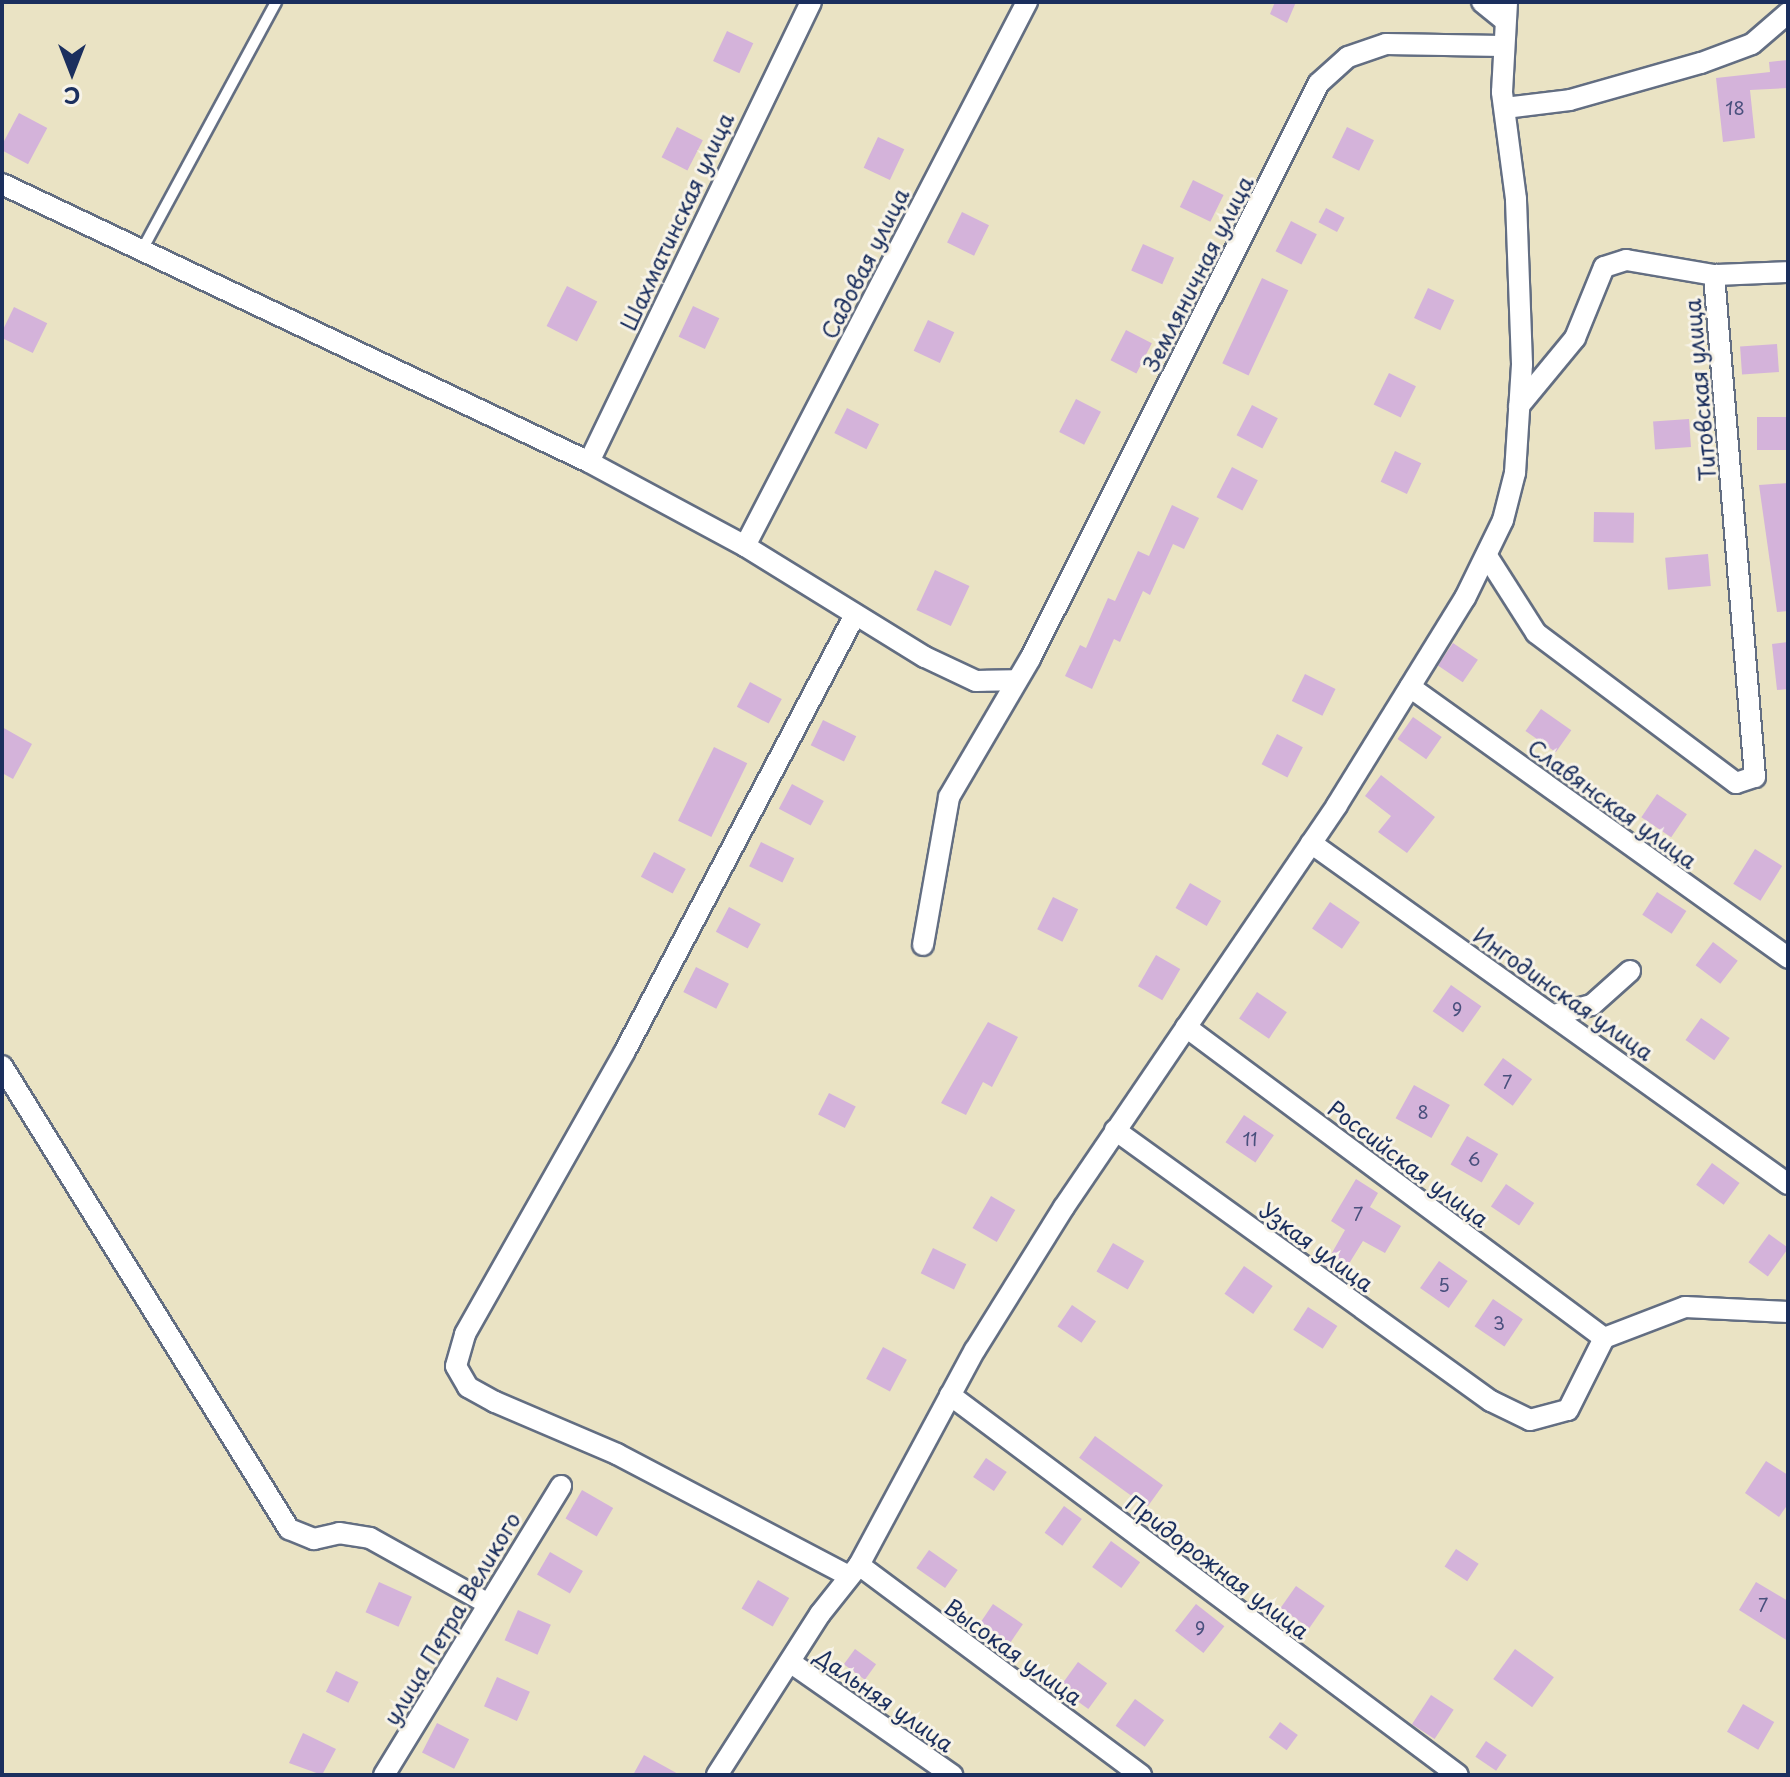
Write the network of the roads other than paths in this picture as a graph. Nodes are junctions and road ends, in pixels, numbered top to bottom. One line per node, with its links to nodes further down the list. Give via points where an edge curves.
1 (276, 2): 10 (lane)
2 (811, 2): 14 (street, Шахматинская улица)
3 (1027, 2): 15 (street, Садовая улица)
4 (1482, 2): 5 (street)
5 (1504, 10): 7 (street)
6 (1788, 13): 8 (street, via 1752,44 1701,63 1570,100)
7 (1502, 46): 8 (street); 18 (street, Земляничная улица, via 1386,44 1348,57 1319,83)
8 (1505, 108): 13 (street, via 1521,272)
9 (2, 184): 10 (street)
10 (142, 250): 14 (street)
11 (1788, 272): 12 (street)
12 (1714, 275): 13 (street, Титовская улица, via 1626,260 1604,267 1575,338); 16 (street, Титовская улица, via 1755,777 1736,783 1546,641)
13 (1519, 406): 16 (street, via 1515,473)
14 (589, 462): 15 (street)
15 (745, 546): 17 (street)
16 (1487, 556): 19 (street)
17 (855, 615): 18 (street, via 976,681); 33 (street, Высокая улица, via 625,1051 465,1334 456,1366 468,1387 495,1402 617,1454)
18 (1015, 680): 21 (street, Земляничная улица, via 949,797)
19 (1410, 687): 20 (street); 22 (street, Славянская улица)
20 (1311, 843): 24 (street, Ингодинская улица); 25 (street)
21 (923, 945)
22 (1788, 958)
23 (1630, 971): 24 (street, via 1592,1005)
24 (1554, 1015): 28 (street, Ингодинская улица)
25 (1186, 1027): 27 (street); 30 (street, Российская улица)
26 (2, 1066): 34 (street, via 289,1529 314,1539 339,1533 370,1538)
27 (1115, 1130): 30 (street, Узкая улица, via 1491,1401 1530,1420 1568,1410); 31 (street)
28 (1788, 1184)
29 (1788, 1312): 30 (street, via 1685,1307)
30 (1604, 1338)
31 (950, 1395): 33 (street); 40 (street, Придорожная улица)
32 (561, 1486): 34 (street, улица Петра Великого)
33 (854, 1570): 35 (street); 39 (street, Высокая улица)
34 (485, 1602): 36 (street, улица Петра Великого)
35 (790, 1662): 37 (street); 38 (street, Дальняя улица)
36 (384, 1775)
37 (717, 1775)
38 (952, 1775)
39 (1141, 1775)
40 (1458, 1775)

